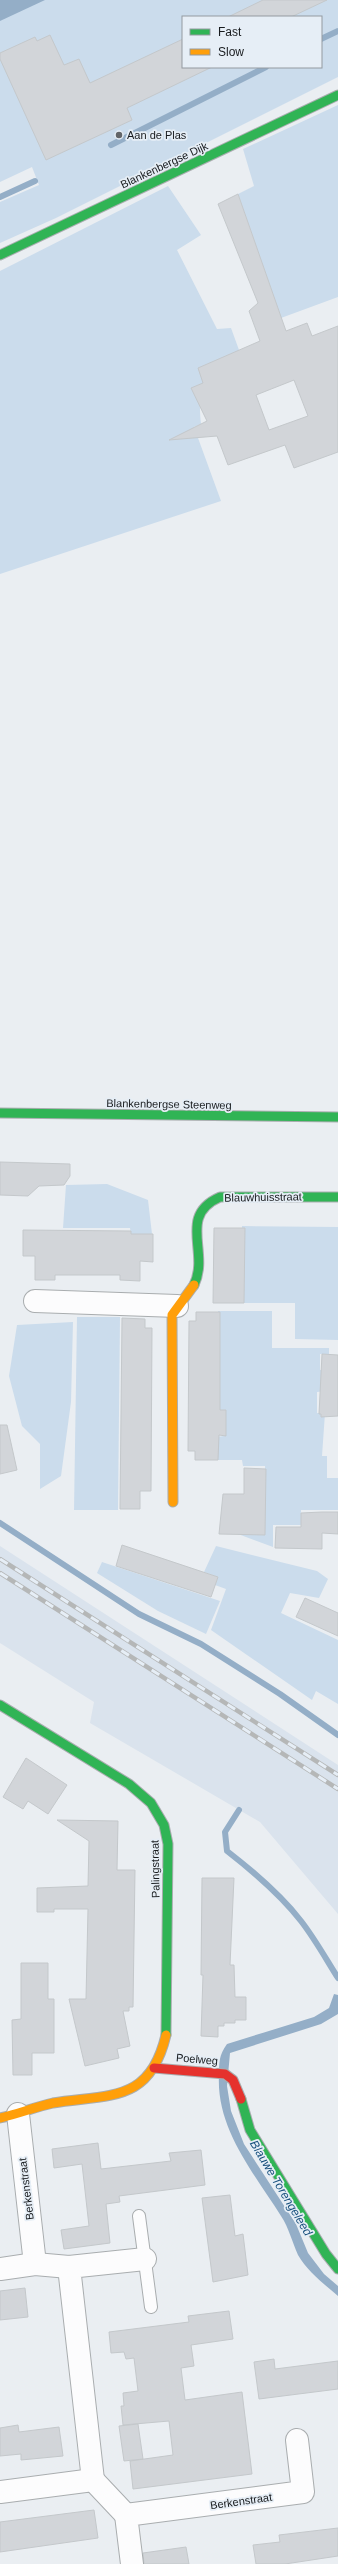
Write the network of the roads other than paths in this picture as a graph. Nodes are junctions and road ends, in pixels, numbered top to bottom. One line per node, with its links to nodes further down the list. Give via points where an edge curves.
1 (338, 95): 2 (street, Blankenbergse Dijk)
2 (0, 255)
3 (0, 1113): 4 (street, Blankenbergse Steenweg)
4 (338, 1118)
5 (338, 1197): 7 (street, Blauwhuisstraat, via 220,1197 210,1200 202,1207 197,1217 198,1276 190,1292)
6 (35, 1301): 7 (street)
7 (177, 1306): 8 (street, Blauwhuisstraat, via 172,1315)
8 (173, 1502)
9 (0, 1705): 10 (street, Palingstraat, via 129,1784 151,1802 164,1825 168,1844 166,2034)
10 (154, 2068): 11 (street, via 139,2085 122,2092 41,2106); 17 (street, Poelweg, via 214,2072 224,2074 233,2080 240,2094 250,2130 326,2254)
11 (9, 2116): 14 (street, Berkenstraat)
12 (139, 2216): 13 (lane)
13 (144, 2259): 15 (street); 18 (lane)
14 (35, 2264): 15 (street); 16 (street)
15 (69, 2267): 20 (street)
16 (0, 2269)
17 (338, 2269)
18 (151, 2307)
19 (297, 2440): 22 (street, Berkenstraat, via 303,2492)
20 (93, 2480): 21 (street); 22 (street)
21 (0, 2492)
22 (126, 2515): 23 (street)
23 (132, 2564)

